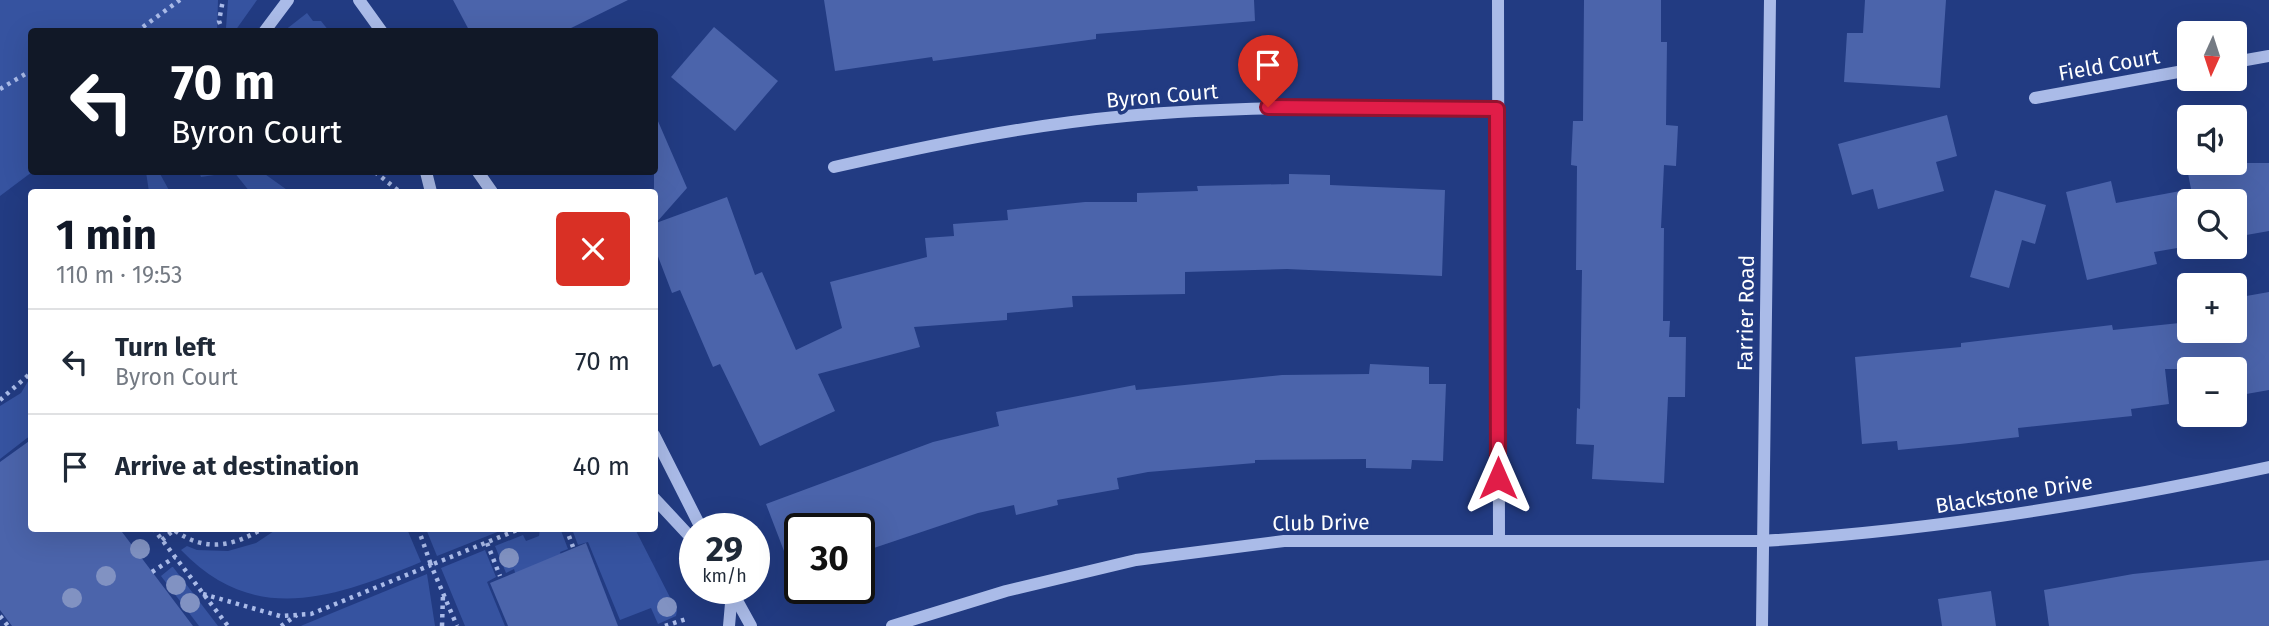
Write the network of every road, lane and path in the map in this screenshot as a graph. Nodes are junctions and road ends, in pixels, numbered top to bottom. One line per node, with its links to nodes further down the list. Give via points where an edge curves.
1 (180, 0): 7 (path)
2 (223, 0): 8 (path)
3 (288, 0): 9 (street)
4 (359, 0): 10 (street)
5 (1498, 0): 17 (street)
6 (1770, 0): 37 (street, Farrier Road)
7 (142, 28)
8 (222, 28)
9 (267, 28)
10 (379, 28)
11 (2269, 56): 12 (street)
12 (2247, 60)
13 (28, 72): 15 (path)
14 (2177, 72): 16 (street, Field Court)
15 (0, 89)
16 (2035, 98)
17 (1497, 109): 18 (street, Byron Court, via 1268,107 1125,116 966,138); 36 (street)
18 (834, 167)
19 (379, 175): 20 (path)
20 (396, 189)
21 (28, 376): 22 (path)
22 (0, 400)
23 (658, 443): 26 (street)
24 (2269, 467): 37 (street, Blackstone Drive, via 2058,508)
25 (658, 502): 27 (street)
26 (693, 513)
27 (679, 525)
28 (156, 532): 35 (path)
29 (172, 532): 35 (path)
30 (177, 532): 31 (path, via 211,545 239,542)
31 (257, 532)
32 (419, 532): 41 (path)
33 (513, 532): 38 (path)
34 (567, 532): 39 (path)
35 (162, 540): 40 (path)
36 (1499, 540): 37 (street, Club Drive); 59 (street, Club Drive, via 1284,541 1136,560 1006,591)
37 (1762, 541): 60 (street, Farrier Road)
38 (487, 543): 41 (path); 43 (path)
39 (573, 547)
40 (175, 556): 42 (path); 45 (path)
41 (431, 565): 44 (path); 49 (path, via 311,614)
42 (152, 572)
43 (500, 576)
44 (443, 593): 54 (path); 55 (path)
45 (204, 594): 49 (path, via 280,616); 52 (path)
46 (730, 604): 57 (street)
47 (739, 604): 58 (street)
48 (0, 615): 51 (path)
49 (298, 615): 53 (path)
50 (686, 619): 56 (path)
51 (8, 626)
52 (228, 626)
53 (281, 626)
54 (442, 626)
55 (457, 626)
56 (665, 626)
57 (729, 626)
58 (751, 626)
59 (892, 626)
60 (1762, 626)

